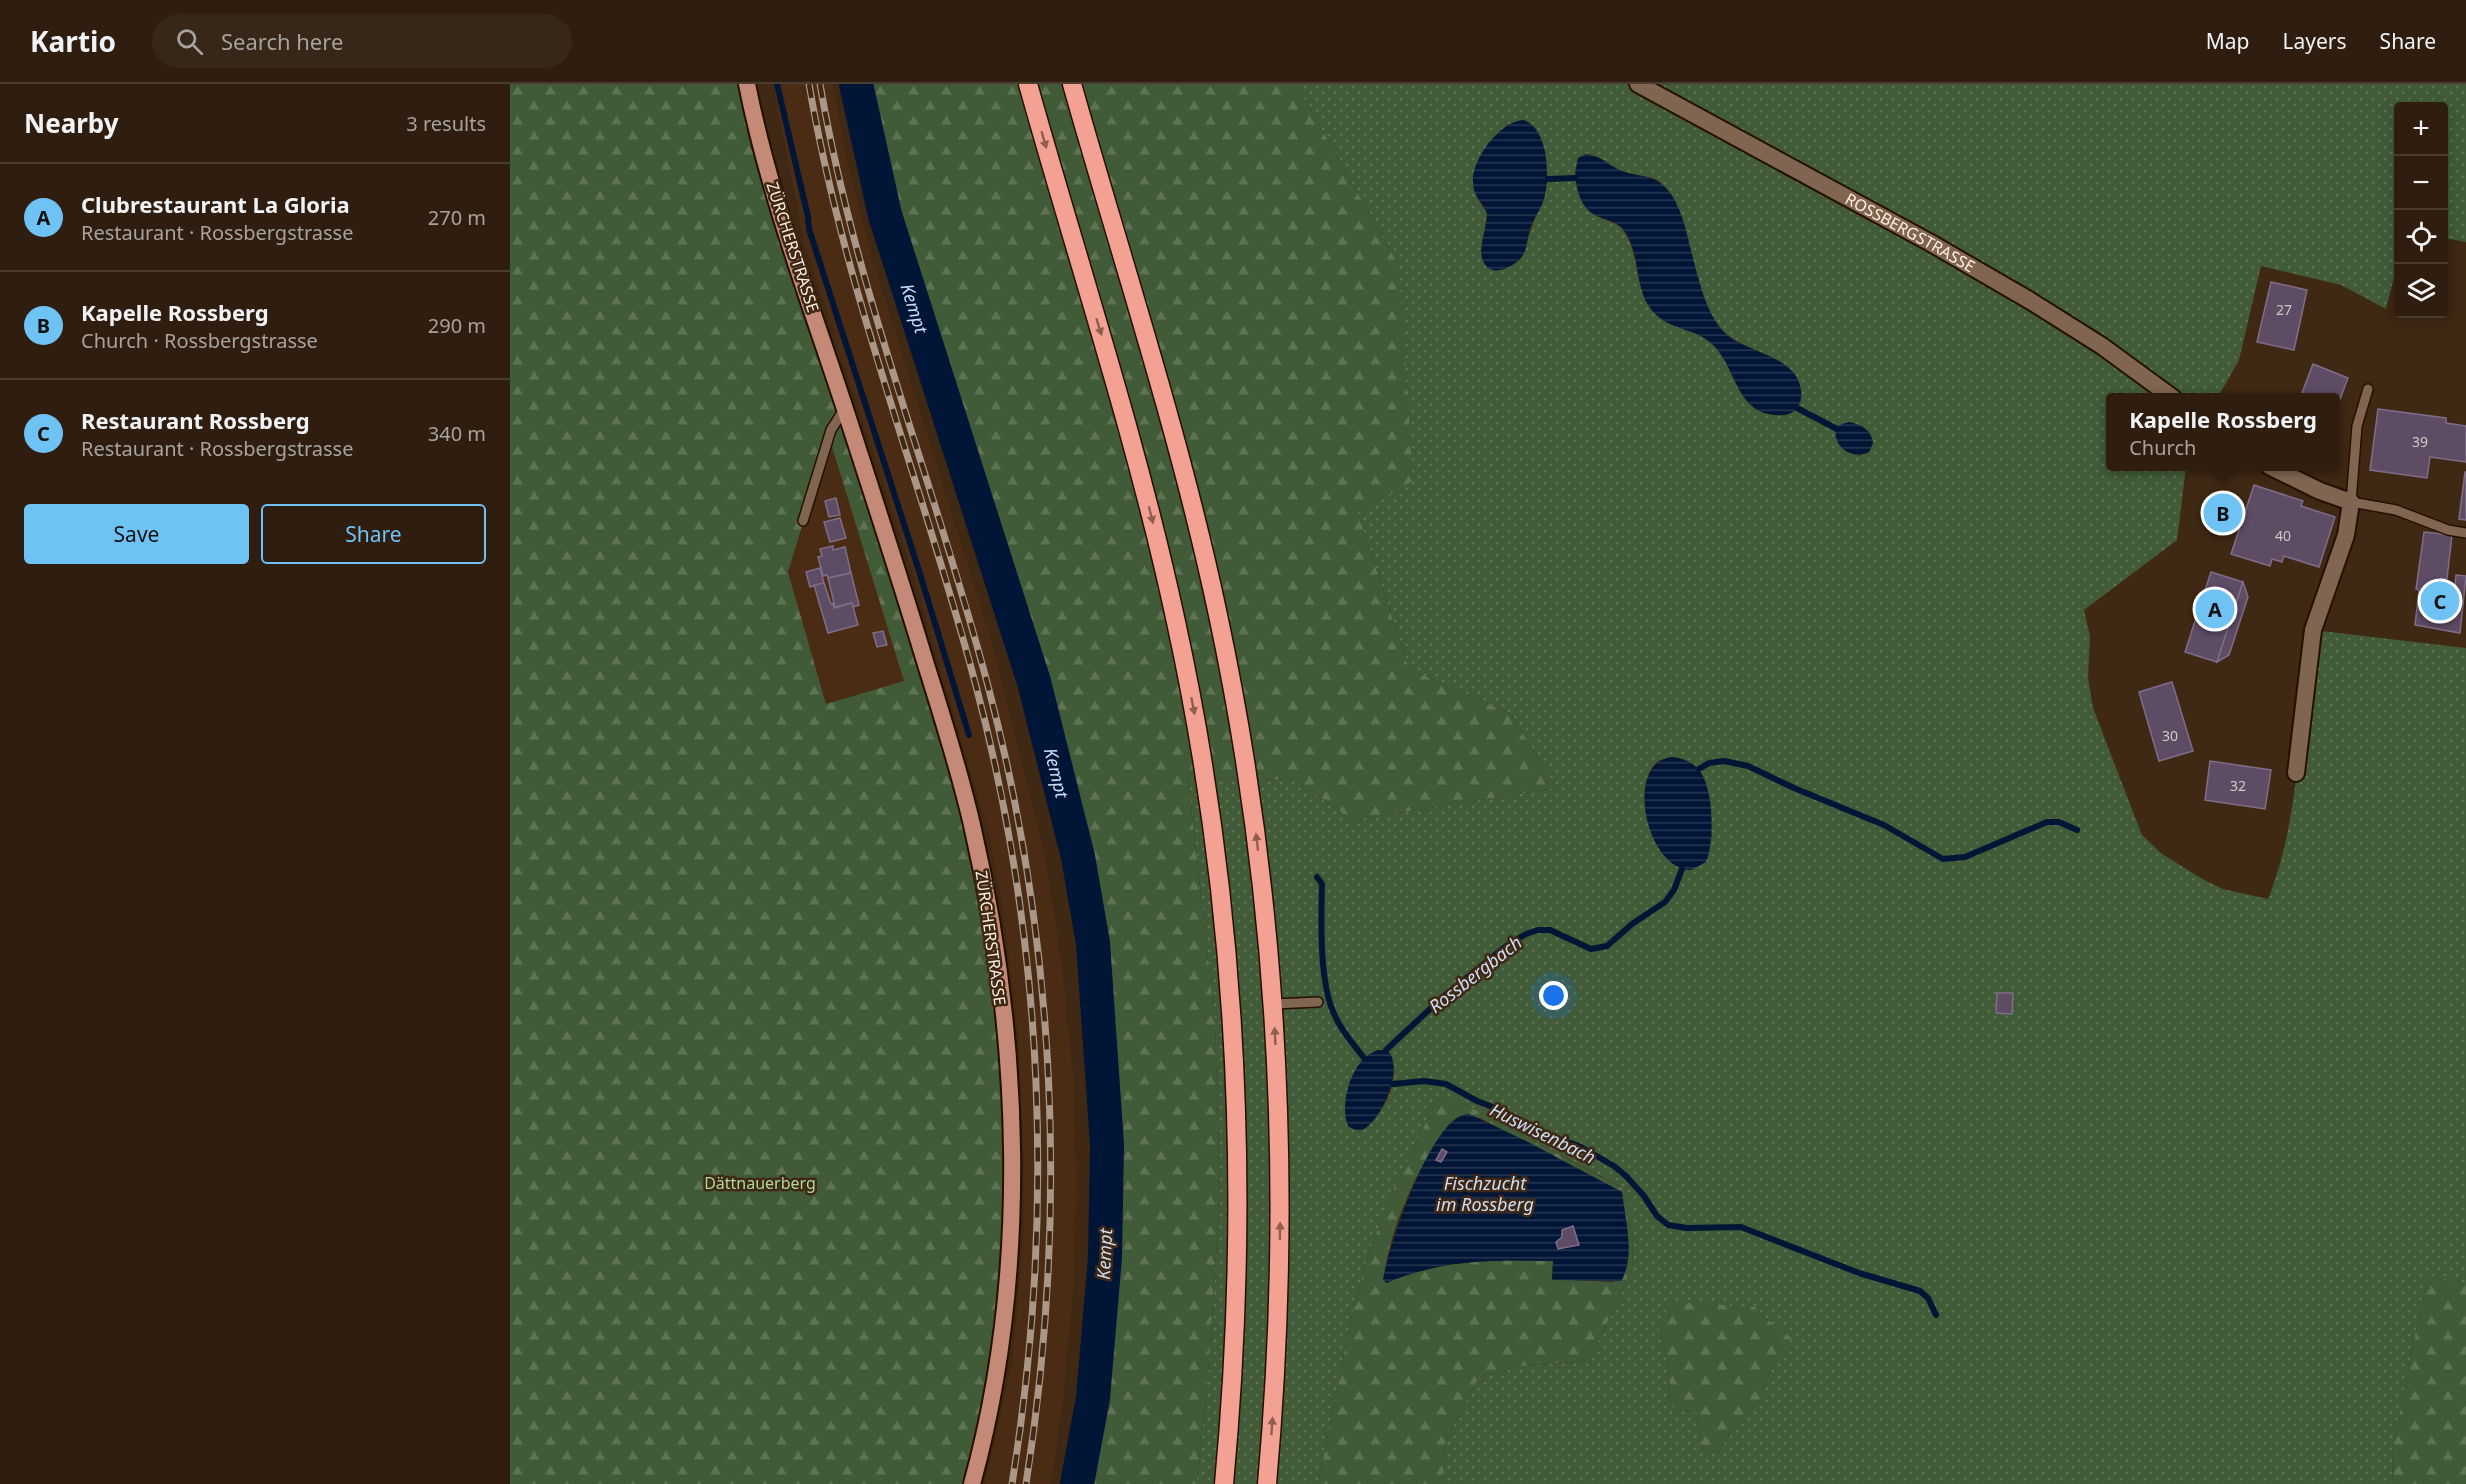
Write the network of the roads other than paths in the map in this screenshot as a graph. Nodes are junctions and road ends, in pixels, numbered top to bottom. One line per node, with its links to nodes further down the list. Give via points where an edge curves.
1 (747, 84): 7 (main road, ZÜRCHERSTRASSE, via 774,191)
2 (1028, 84): 16 (highway, one-way to 16, via 1151,515 1185,663 1211,814 1229,975 1238,1168 1235,1331)
3 (1072, 84): 14 (highway, one-way to 3, via 1254,818 1218,616 1171,424)
4 (1638, 84): 6 (street, ROSSBERGSTRASSE, via 2029,300)
5 (2368, 389): 9 (lane, via 2357,426)
6 (2166, 393)
7 (845, 408): 10 (lane, via 831,430); 15 (main road, ZÜRCHERSTRASSE, via 958,773 978,855 998,973 1010,1124 1010,1243 999,1353)
8 (2279, 471): 9 (street)
9 (2351, 502): 11 (lane, via 2396,510); 12 (street, via 2348,528 2313,630)
10 (803, 521)
11 (2466, 533)
12 (2296, 773)
13 (1318, 1002): 14 (lane)
14 (1273, 1004): 17 (highway, one-way to 14, via 1280,1240)
15 (972, 1484)
16 (1224, 1484)
17 (1267, 1484)

